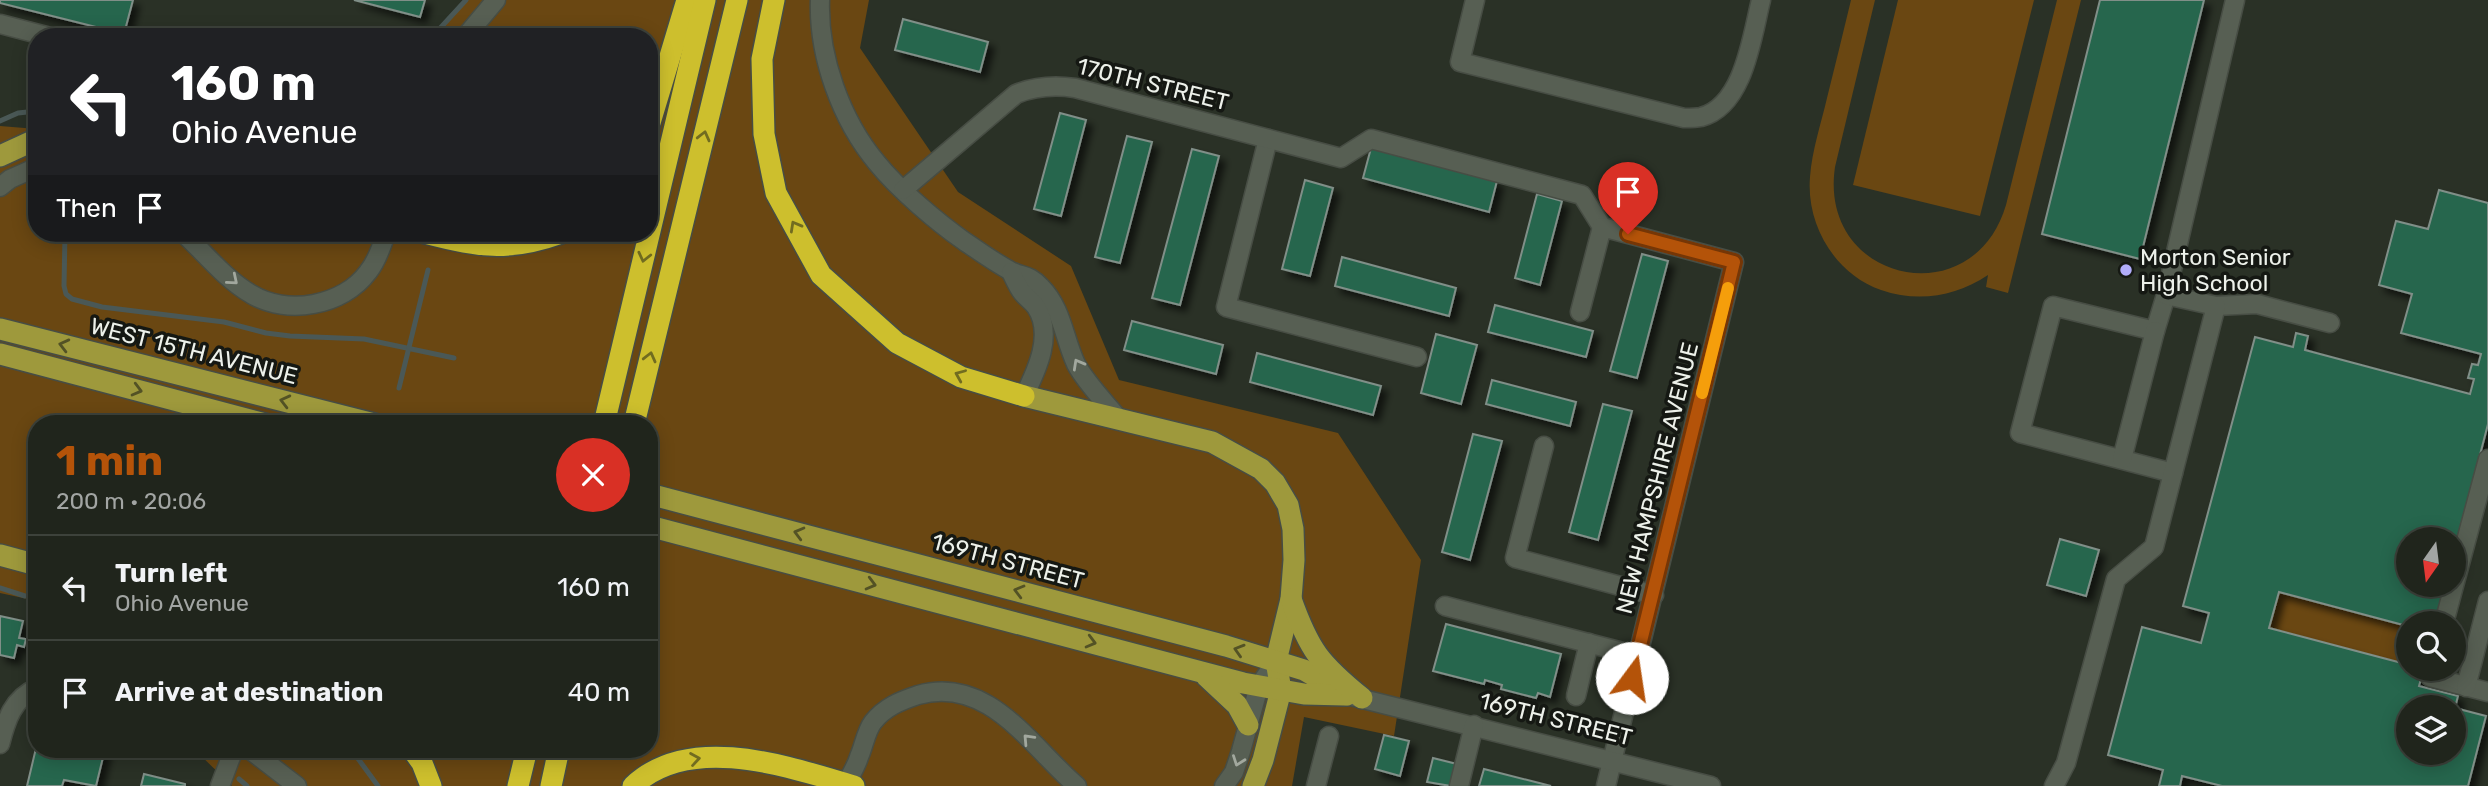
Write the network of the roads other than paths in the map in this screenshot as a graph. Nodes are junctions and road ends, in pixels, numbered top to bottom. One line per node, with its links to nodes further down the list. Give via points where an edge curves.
1 (496, 0): 11 (street)
2 (687, 0): 13 (highway)
3 (705, 0): 20 (highway, one-way to 20)
4 (737, 0): 40 (highway, one-way to 4)
5 (774, 0): 36 (highway, one-way to 5, via 961,377 897,343 821,275 776,193 764,134 762,59)
6 (821, 0): 19 (street, via 825,55 847,114 877,163)
7 (1475, 0): 8 (street, via 1460,62 1684,118 1715,110 1735,88)
8 (1761, 0)
9 (2235, 0): 28 (street)
10 (0, 24): 12 (street)
11 (473, 28)
12 (28, 31)
13 (658, 96)
14 (1268, 139): 19 (street, 170TH STREET, via 1075,88 1043,86 1003,103); 21 (street, 170TH STREET, via 1341,158 1371,139 1582,195); 35 (street, via 1227,307)
15 (28, 143): 16 (main road)
16 (0, 156)
17 (28, 171): 18 (street)
18 (0, 187)
19 (903, 190): 27 (street, via 961,239)
20 (658, 197)
21 (1602, 227): 30 (street); 50 (street, NEW HAMPSHIRE AVENUE, via 1734,262)
22 (192, 242): 23 (street, one-way to 23, via 253,296 298,306 332,299 360,281)
23 (382, 242)
24 (459, 242): 25 (highway, via 504,246)
25 (535, 242)
26 (647, 242): 39 (highway, one-way to 39)
27 (1011, 272): 36 (street, via 1042,322 1038,369); 41 (street, one-way to 27, via 1077,366 1057,308 1044,289 1030,276)
28 (2166, 295): 29 (street); 33 (street)
29 (2216, 306): 31 (street, via 2256,304); 45 (street)
30 (1580, 312)
31 (2330, 323)
32 (0, 329): 38 (main road, WEST 15TH AVENUE, one-way to 32)
33 (2155, 331): 43 (street); 43 (street, via 2053,306 2020,433)
34 (0, 354): 37 (main road, one-way to 37)
35 (1417, 357)
36 (1024, 396): 41 (main road)
37 (231, 415)
38 (339, 415)
39 (606, 415)
40 (636, 415)
41 (1119, 419): 51 (main road, via 1212,442 1261,469 1275,483 1288,505 1293,529)
42 (1544, 446): 50 (street, via 1515,558)
43 (2122, 459): 45 (street)
44 (2488, 459): 54 (street)
45 (2173, 473): 93 (street, via 2154,547 2116,579 2066,763)
46 (658, 496): 57 (main road, 169TH STREET, one-way to 46)
47 (658, 528): 58 (main road, 169TH STREET, one-way to 58)
48 (0, 555): 49 (main road)
49 (28, 563)
50 (1654, 595): 56 (street, NEW HAMPSHIRE AVENUE)
51 (1291, 599): 57 (main road); 65 (main road, via 1306,639)
52 (2488, 601): 61 (street)
53 (1445, 606): 55 (street)
54 (2447, 611)
55 (1589, 643): 56 (street); 66 (street)
56 (1638, 656): 76 (street, NEW HAMPSHIRE AVENUE)
57 (1276, 661): 60 (street); 62 (main road); 65 (main road, 169TH STREET)
58 (1199, 670): 60 (main road, 169TH STREET); 67 (main road, via 1237,705)
59 (2444, 681): 61 (street)
60 (1259, 686): 62 (main road, 169TH STREET); 67 (street)
61 (2466, 687): 64 (street)
62 (1281, 690): 65 (main road, 169TH STREET); 88 (main road)
63 (28, 692): 70 (street, via 7,718)
64 (2488, 692)
65 (1354, 696): 68 (street, 169TH STREET)
66 (1576, 696)
67 (1248, 725): 87 (street, one-way to 87, via 1234,772)
68 (1474, 725): 76 (street, 169TH STREET); 90 (street)
69 (1329, 736): 89 (street)
70 (0, 744)
71 (231, 758): 79 (street)
72 (261, 758): 80 (street)
73 (418, 758): 81 (highway)
74 (525, 758): 82 (highway)
75 (557, 758): 83 (highway)
76 (1612, 760): 91 (street, NEW HAMPSHIRE AVENUE); 92 (street, 169TH STREET)
77 (786, 767): 78 (highway); 84 (highway, one-way to 77, via 687,760 721,756); 85 (highway)
78 (848, 785): 86 (street, one-way to 78, via 998,710 982,701 942,692 886,708 871,724)
79 (220, 786)
80 (297, 786)
81 (430, 786)
82 (518, 786)
83 (551, 786)
84 (633, 786)
85 (806, 786)
86 (1077, 786)
87 (1224, 786)
88 (1253, 786)
89 (1316, 786)
90 (1459, 786)
91 (1606, 786)
92 (1711, 786)
93 (2054, 786)

